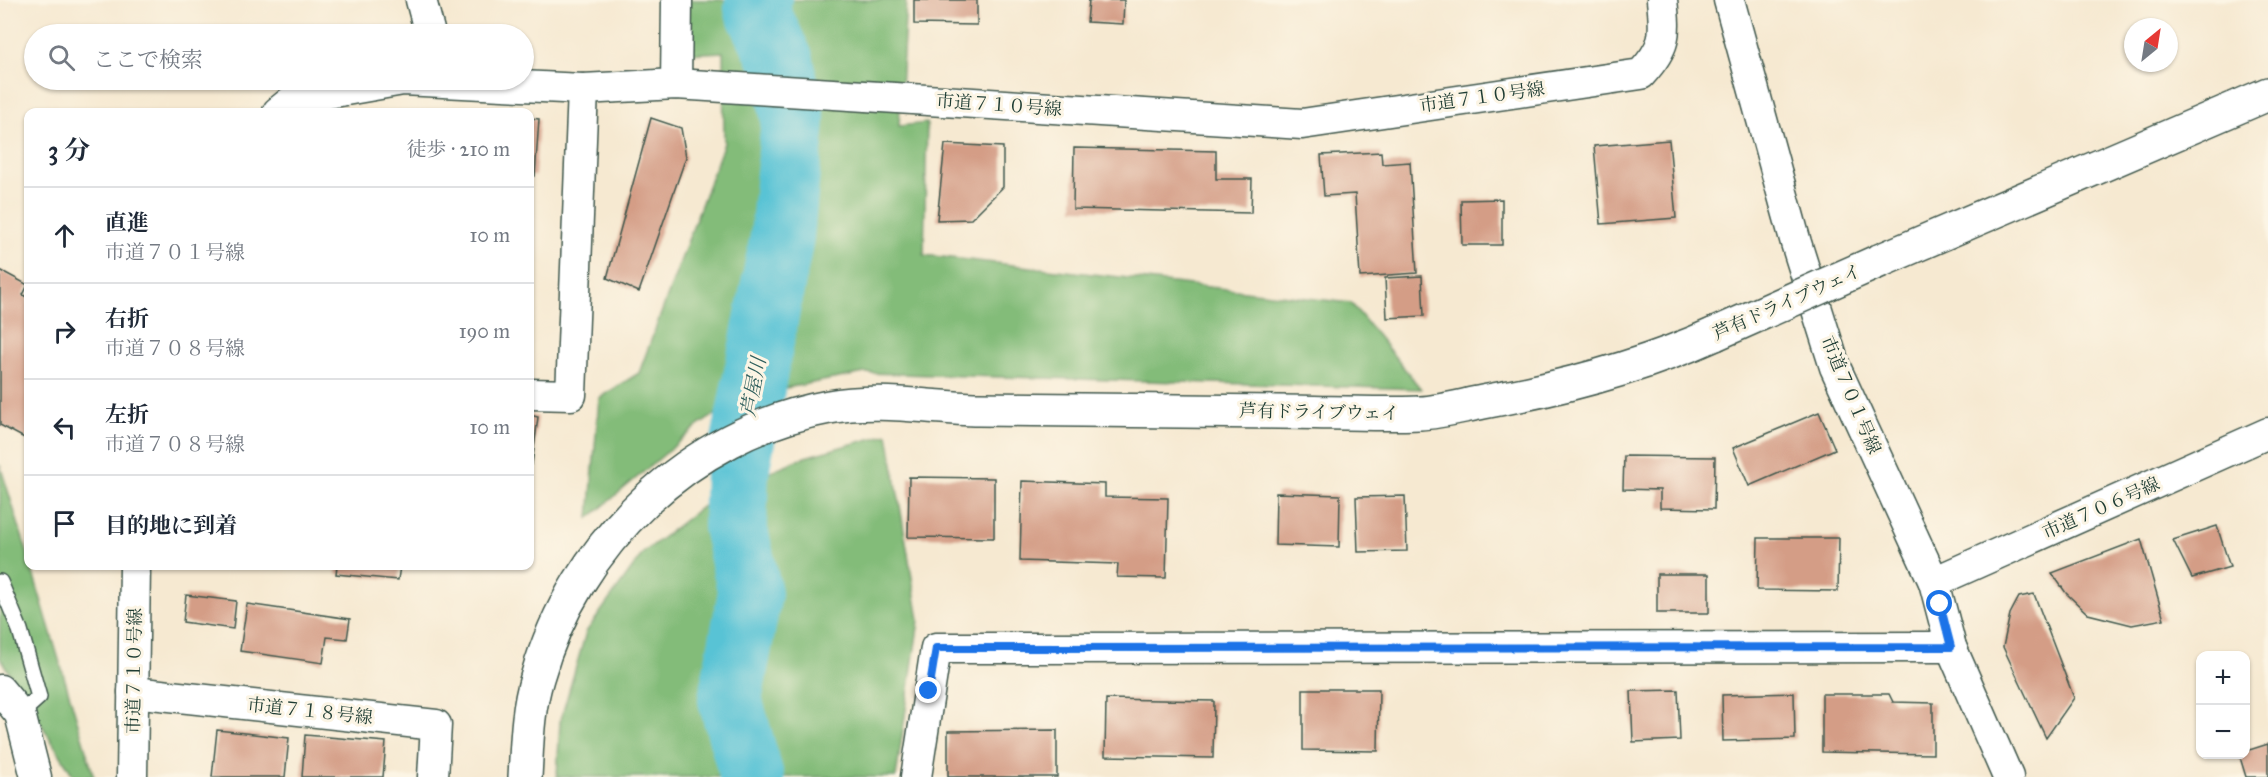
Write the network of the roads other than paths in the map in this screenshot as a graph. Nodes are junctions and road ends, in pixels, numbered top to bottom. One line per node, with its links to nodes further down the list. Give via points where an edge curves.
1 (421, 0): 5 (street)
2 (677, 0): 6 (street)
3 (1662, 0): 6 (street, 市道７１０号線, via 1665,28 1658,55 1641,74 1302,124)
4 (1729, 0): 16 (street, 市道７０１号線, via 1796,243 1835,367)
5 (427, 24)
6 (690, 85): 8 (street, 市道７１０号線)
7 (534, 86): 8 (street, 市道７１０号線)
8 (583, 89): 12 (street, via 571,395)
9 (346, 90): 11 (street, 市道７１０号線, via 294,99)
10 (2268, 94): 24 (street, 芦有ドライブウェイ, bridge, via 1671,354 1574,382 1423,413 967,409 884,404 831,406 774,420 682,468 639,506 590,565 547,645 536,680 529,714)
11 (283, 108)
12 (534, 394)
13 (2268, 433): 16 (street, 市道７０６号線)
14 (135, 570): 19 (street, 市道７１０号線)
15 (0, 582): 20 (lane, via 20,630 39,697)
16 (1934, 582): 17 (street, 市道７０１号線)
17 (1951, 647): 25 (street, via 936,648); 26 (street, 市道７０１号線)
18 (0, 690): 20 (street)
19 (134, 692): 22 (street, 市道７１０号線); 23 (street, 市道７１８号線, via 436,725)
20 (20, 714): 21 (street)
21 (36, 777)
22 (132, 777)
23 (433, 777)
24 (525, 777)
25 (916, 777)
26 (2008, 777)

